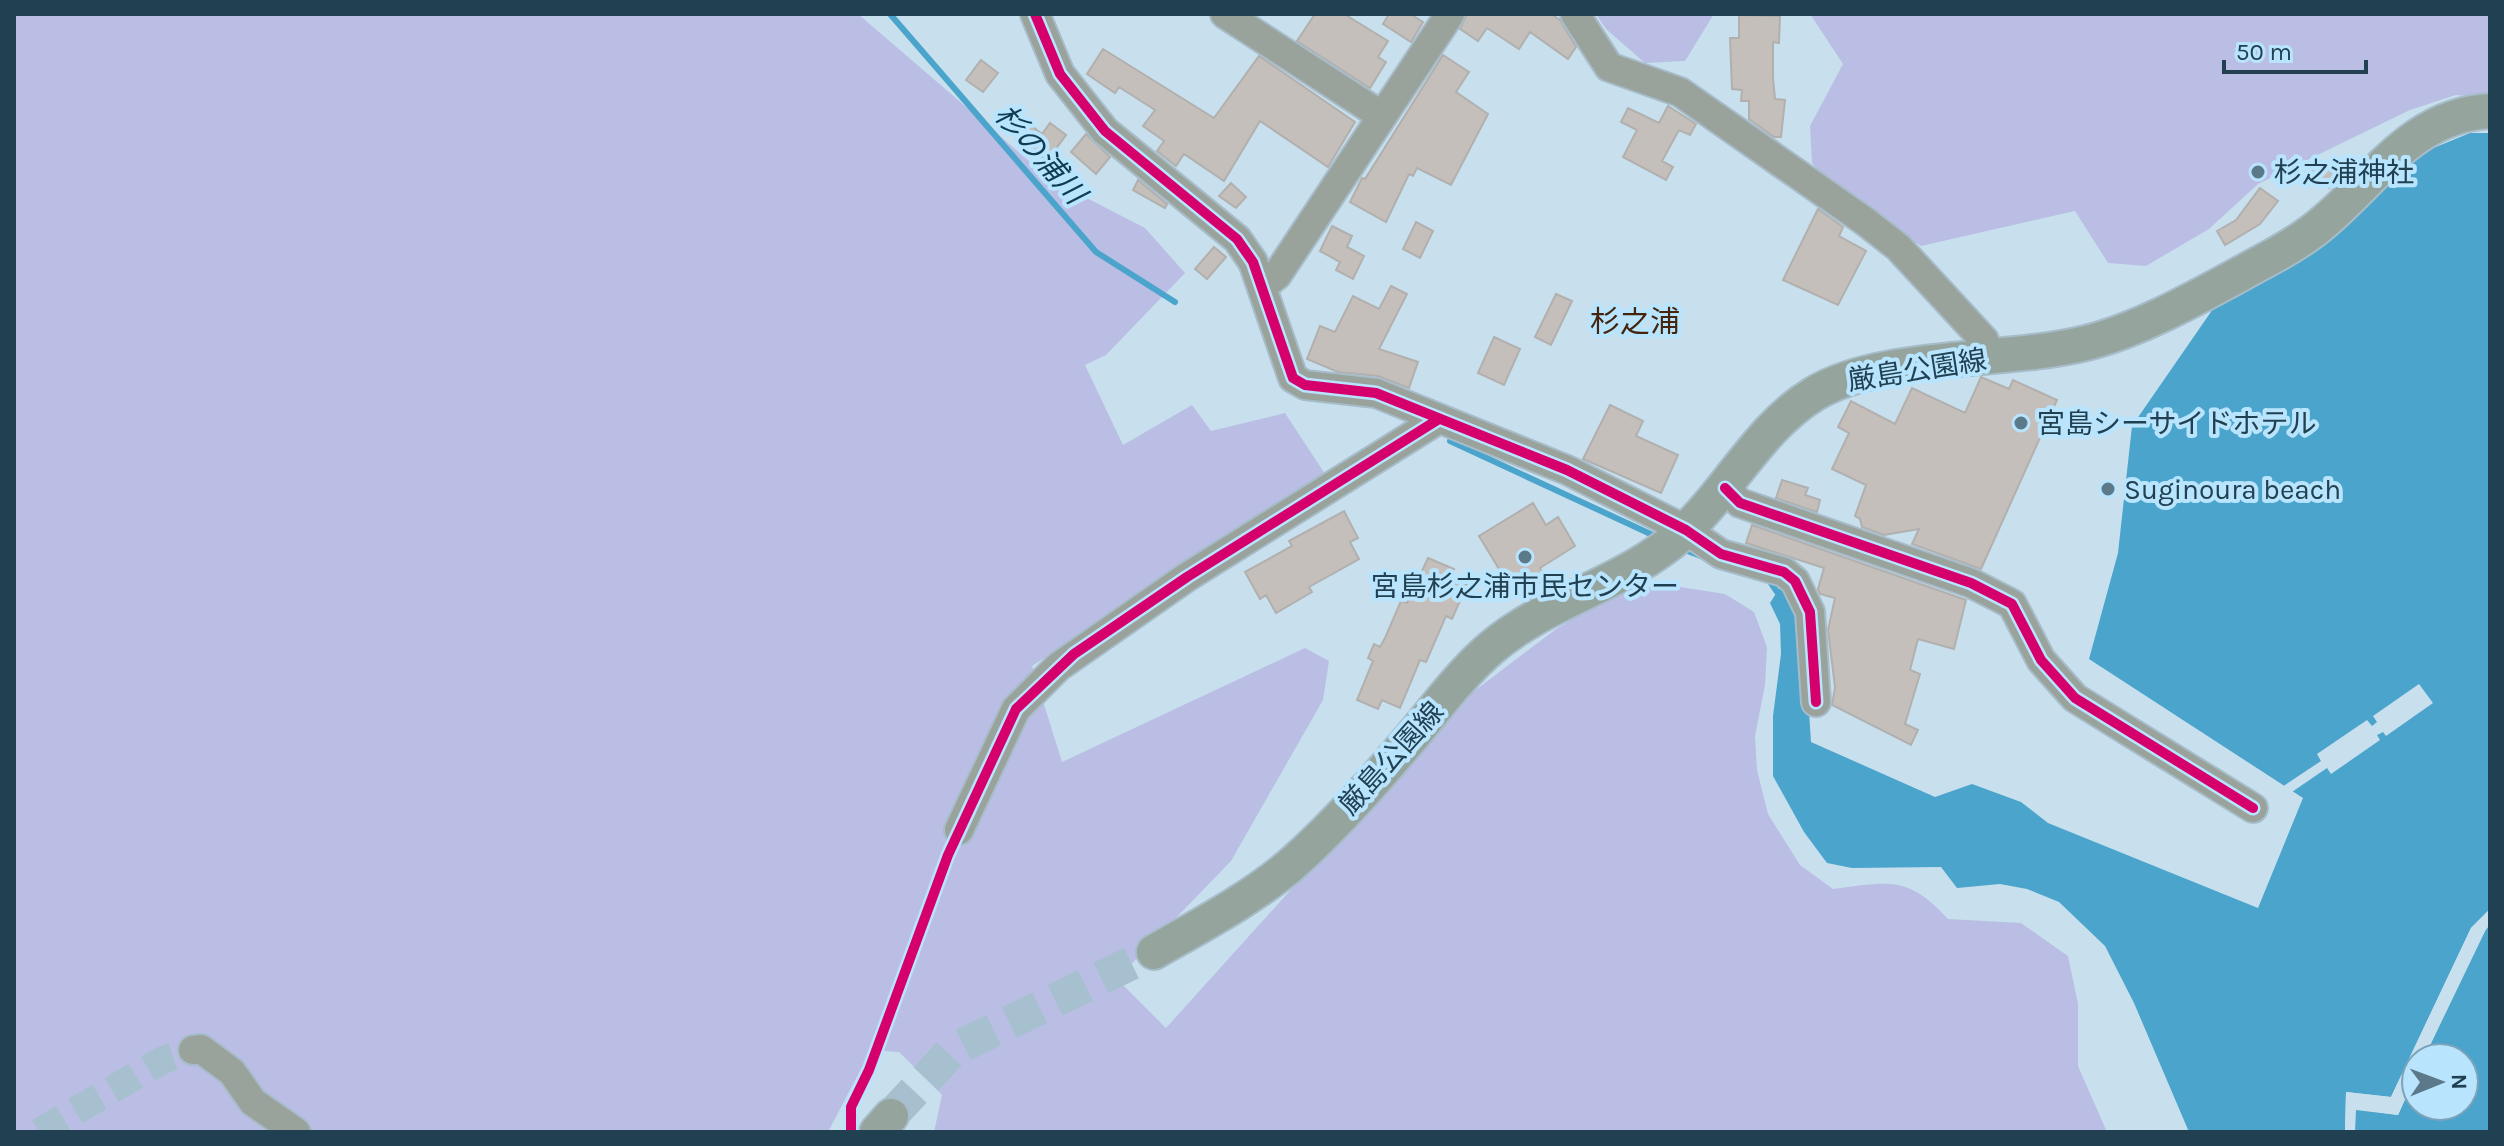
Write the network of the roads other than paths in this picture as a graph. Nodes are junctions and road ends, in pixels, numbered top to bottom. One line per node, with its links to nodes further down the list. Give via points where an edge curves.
1 (1035, 14): 7 (street, via 1060,74 1105,131 1237,239)
2 (1225, 14): 6 (street)
3 (1450, 14): 6 (street)
4 (1575, 14): 8 (street, via 1609,67 1680,92 1898,247 1984,340)
5 (2490, 111): 8 (main road, 厳島公園線, via 2460,115 2425,129 2294,244 2150,318 2089,343)
6 (1382, 116): 7 (street, via 1277,275)
7 (1262, 287): 9 (street, via 1293,378 1305,385 1376,393)
8 (1991, 358): 10 (main road, 厳島公園線, via 1869,372 1831,385 1782,419)
9 (1439, 419): 11 (street, via 1567,470); 14 (street, via 1187,577 1058,667 1016,709)
10 (1725, 488): 11 (main road, 厳島公園線); 13 (street, via 1740,503 1971,583 2012,604 2041,660 2075,698)
11 (1670, 543): 12 (street, via 1784,572 1795,581 1810,612); 15 (main road, 厳島公園線, via 1518,627 1469,669 1356,800 1291,865)
12 (1816, 702)
13 (2253, 808)
14 (959, 830)
15 (1154, 952)
16 (193, 1050): 17 (street, via 201,1049 232,1072 253,1102)
17 (296, 1132)

